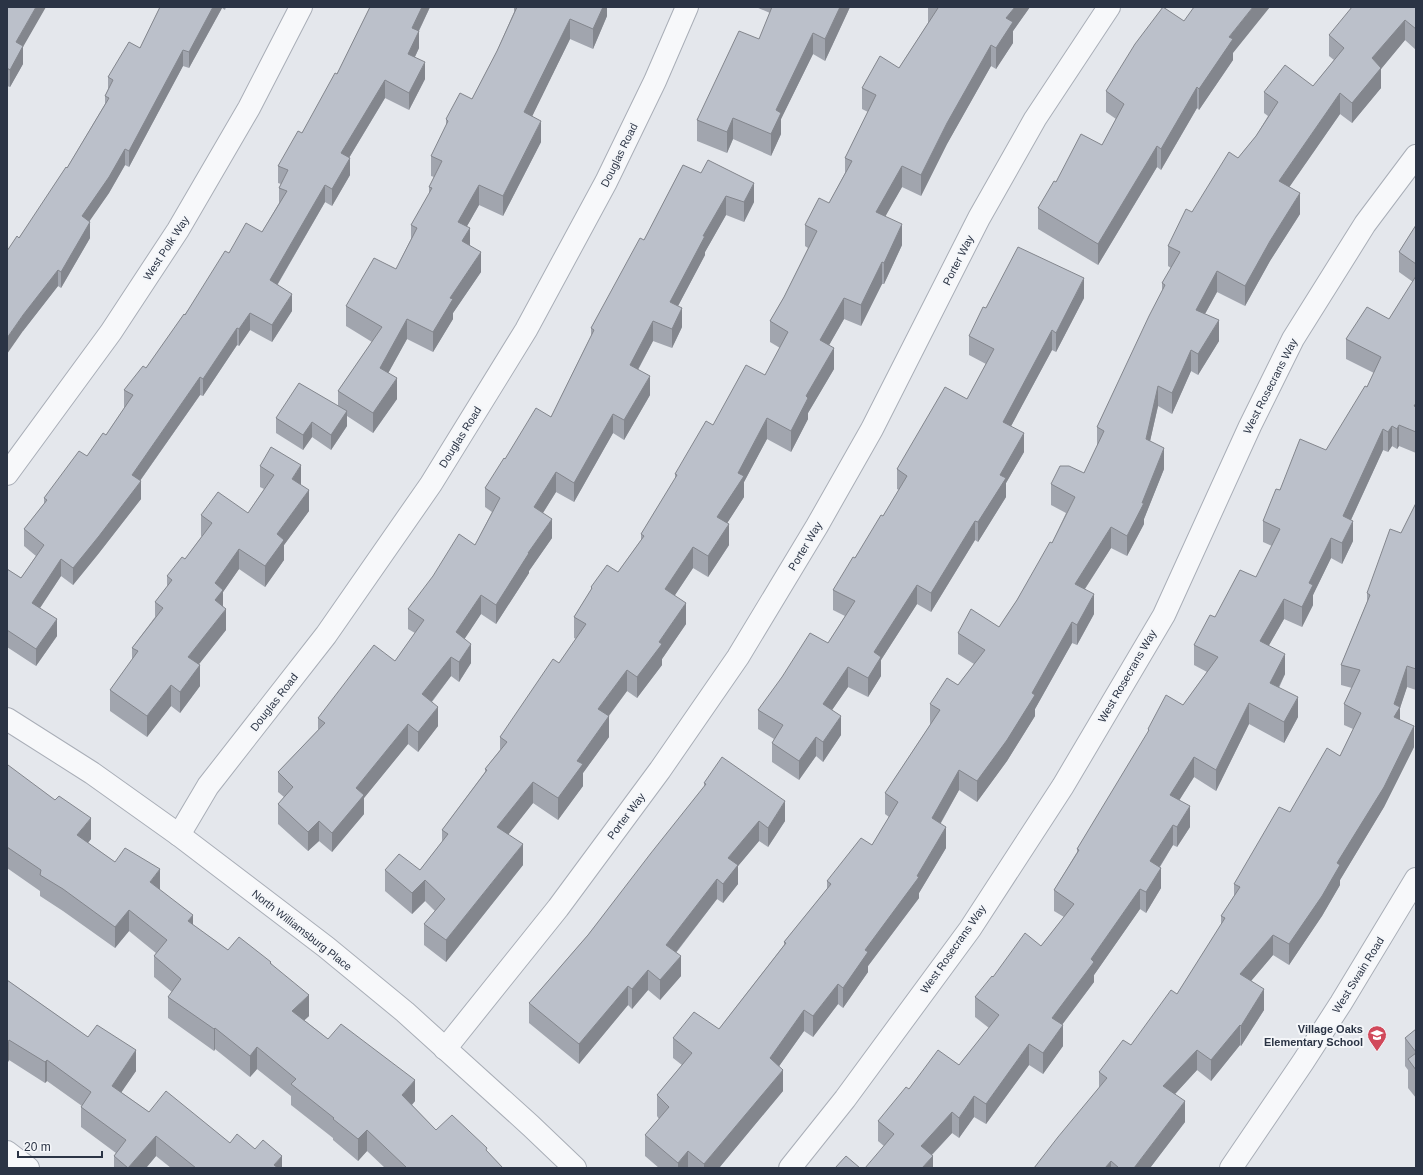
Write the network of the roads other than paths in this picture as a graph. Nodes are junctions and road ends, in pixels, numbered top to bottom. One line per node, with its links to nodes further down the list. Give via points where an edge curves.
1 (301, 7): 5 (street, West Polk Way, via 249,108 178,230 111,332)
2 (687, 7): 7 (street, Douglas Road, via 655,81 606,182 522,337 426,491 326,635 208,786)
3 (1109, 7): 9 (street, Porter Way, via 1036,119 979,218 872,429 738,656 660,770 558,908)
4 (1416, 156): 13 (street, West Rosecrans Way, via 1365,224 1293,339 1246,433 1164,614 1063,786 970,928 845,1099)
5 (7, 474)
6 (7, 719): 7 (street, North Williamsburg Place, via 92,773)
7 (179, 835): 9 (street, North Williamsburg Place, via 326,947)
8 (1416, 879): 14 (street, West Swain Road, via 1332,1016)
9 (445, 1048): 12 (street, North Williamsburg Place)
10 (7, 1152): 11 (street)
11 (28, 1168)
12 (575, 1168)
13 (790, 1168)
14 (1231, 1168)

